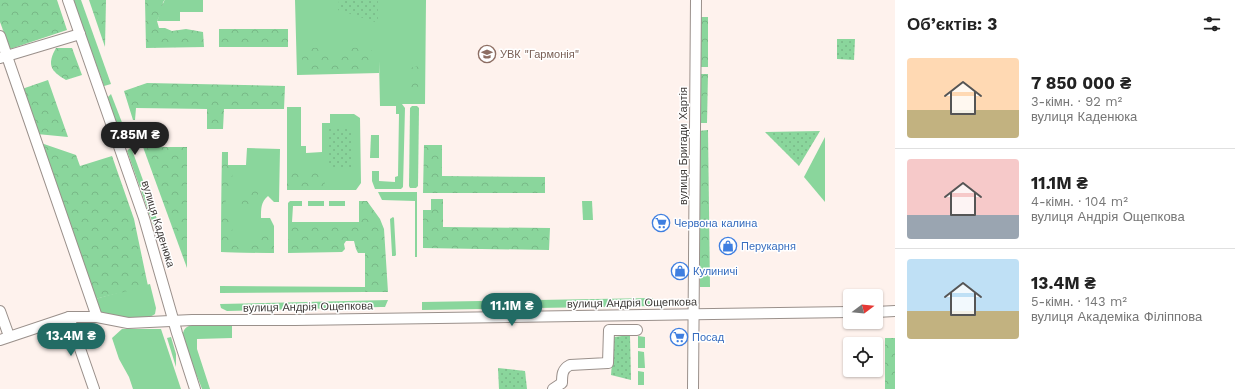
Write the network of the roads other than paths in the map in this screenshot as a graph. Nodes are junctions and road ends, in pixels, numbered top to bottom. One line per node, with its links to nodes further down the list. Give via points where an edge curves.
1 (68, 0): 3 (street, вулиця Каденюка)
2 (696, 0): 10 (street, вулиця Бригади Хартія)
3 (80, 34): 5 (street); 13 (street, вулиця Каденюка, via 144,218)
4 (0, 36): 5 (street)
5 (4, 57): 12 (street)
6 (0, 311): 15 (street)
7 (895, 311): 9 (street)
8 (843, 312): 10 (street, вулиця Андрія Ощепкова)
9 (883, 312)
10 (694, 314): 13 (street, вулиця Андрія Ощепкова); 19 (street, вулиця Бригади Хартія)
11 (69, 317): 12 (street, вулиця Андрія Ощепкова); 15 (street, вулиця Андрія Ощепкова); 16 (street)
12 (96, 317): 13 (street, вулиця Андрія Ощепкова, via 128,323)
13 (174, 321): 17 (street, вулиця Каденюка)
14 (637, 330): 18 (street, via 609,330 608,363 565,367 562,383)
15 (4, 338)
16 (94, 389)
17 (195, 389)
18 (553, 389)
19 (693, 389)

